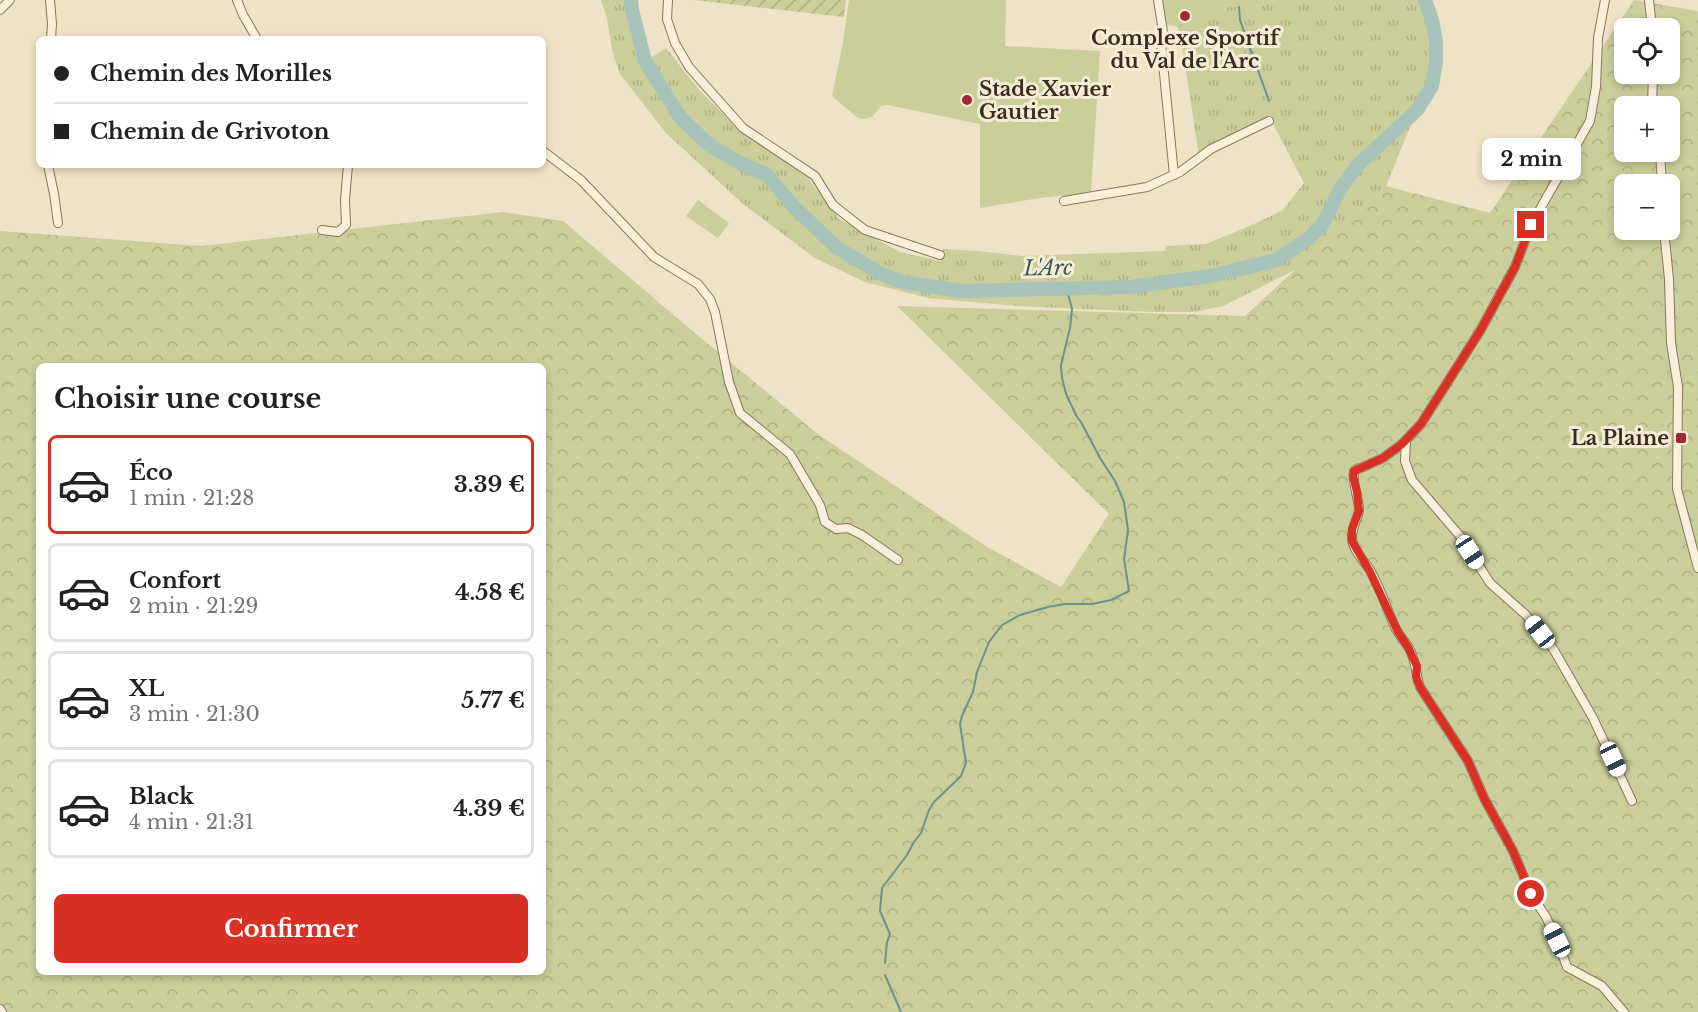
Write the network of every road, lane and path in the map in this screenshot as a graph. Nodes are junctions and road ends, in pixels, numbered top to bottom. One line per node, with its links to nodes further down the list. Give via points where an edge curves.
1 (10, 0): 8 (street)
2 (50, 0): 10 (street)
3 (237, 0): 11 (street)
4 (668, 0): 21 (street, via 667,19 689,67 743,128 815,176 833,205 866,230)
5 (1158, 0): 16 (street)
6 (1605, 0): 22 (street, via 1590,121 1531,225 1515,267 1480,331 1421,424)
7 (1649, 0): 9 (street)
8 (0, 10)
9 (1651, 18)
10 (51, 36)
11 (255, 36)
12 (1269, 121): 16 (street, via 1218,146)
13 (546, 153): 23 (street, via 581,180 654,257 698,284 710,299 740,413 790,454 820,505 825,522 862,535)
14 (49, 168): 18 (street)
15 (348, 168): 19 (street, via 346,225 338,232)
16 (1174, 176): 17 (street, via 1147,187)
17 (1064, 201)
18 (58, 223)
19 (322, 230)
20 (1665, 240): 24 (street, via 1671,343 1678,387 1677,489)
21 (940, 255)
22 (1406, 440): 25 (street, via 1405,461 1413,480 1460,536 1490,582 1526,615 1554,650 1593,718); 26 (street, via 1383,458 1354,471 1359,511 1352,541 1417,666 1420,687 1468,761 1567,967 1602,986)
23 (898, 560)
24 (1698, 568)
25 (1632, 801)
26 (1624, 1012)

